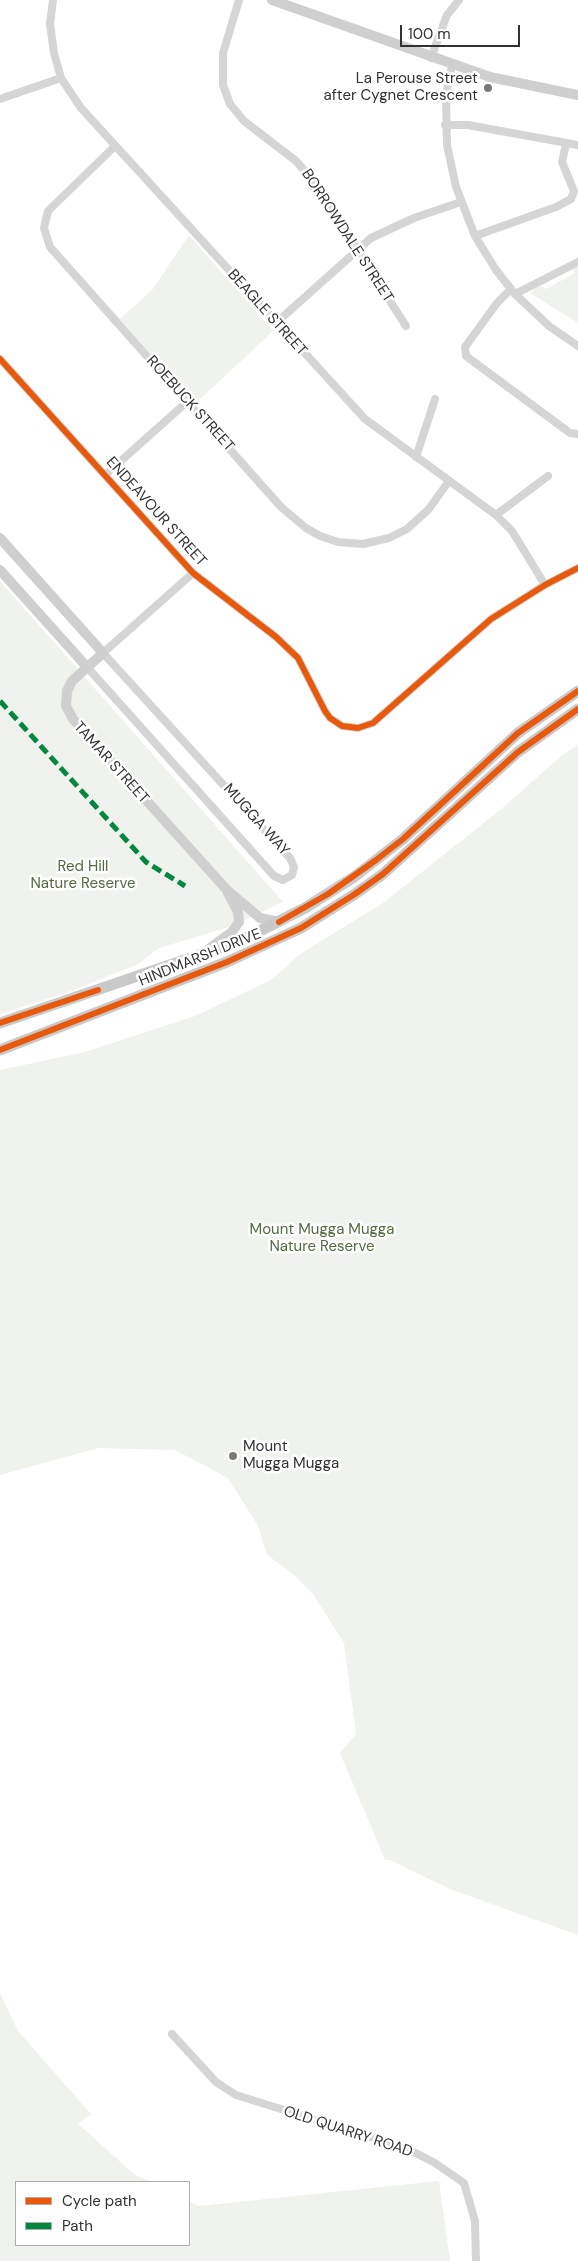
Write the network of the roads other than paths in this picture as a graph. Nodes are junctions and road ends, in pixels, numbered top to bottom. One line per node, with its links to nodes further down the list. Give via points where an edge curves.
1 (53, 0): 7 (street, BEAGLE STREET, via 50,33)
2 (239, 0): 16 (street, BORROWDALE STREET, via 223,54 223,85 230,104 244,121 303,167)
3 (272, 0): 5 (main road)
4 (459, 0): 5 (street, via 448,15)
5 (431, 58): 6 (main road)
6 (452, 66): 8 (main road, via 506,82); 10 (street, via 447,88)
7 (62, 78): 9 (street); 13 (street, BEAGLE STREET, via 81,108)
8 (578, 95)
9 (0, 99)
10 (446, 125): 11 (street, via 468,125); 14 (street, via 450,159)
11 (566, 144): 12 (street); 15 (street, via 562,162 574,191 571,199)
12 (578, 145)
13 (115, 146): 19 (street, BEAGLE STREET); 24 (street, ROEBUCK STREET, via 48,211 44,223 47,241 54,253)
14 (461, 202): 15 (street); 16 (street, via 392,227)
15 (476, 236): 18 (street, via 492,265)
16 (357, 249): 19 (street); 20 (street, BORROWDALE STREET)
17 (578, 262): 18 (street)
18 (513, 292): 21 (street, via 549,326); 25 (street, via 494,307 465,347 466,356 570,434)
19 (276, 323): 26 (street, BEAGLE STREET, via 365,419)
20 (406, 326)
21 (578, 346)
22 (0, 359): 27 (street, ENDEAVOUR STREET)
23 (435, 399): 26 (street)
24 (188, 401): 27 (street); 29 (street, ROEBUCK STREET, via 281,507 306,528 331,540 363,544 401,533 422,517)
25 (578, 434)
26 (416, 457): 29 (street, BEAGLE STREET)
27 (105, 475): 34 (street, ENDEAVOUR STREET)
28 (548, 476): 30 (street)
29 (449, 481): 30 (street, BEAGLE STREET)
30 (496, 515): 35 (street, BEAGLE STREET, via 518,538)
31 (0, 538): 36 (main road, MUGGA WAY)
32 (578, 568): 35 (street, ENDEAVOUR STREET)
33 (0, 570): 37 (main road, MUGGA WAY)
34 (193, 573): 35 (street, ENDEAVOUR STREET, via 286,646 298,658 330,718 349,728 373,723 472,633); 36 (street, TAMAR STREET)
35 (545, 584)
36 (103, 653): 37 (main road, TAMAR STREET); 37 (street, MUGGA WAY, via 290,858 294,867 292,876 283,880 274,876)
37 (87, 667): 40 (main road, TAMAR STREET, via 66,691 69,714)
38 (578, 691): 41 (main road, HINDMARSH DRIVE, via 518,733 409,834 376,860 328,894)
39 (578, 709): 44 (main road, HINDMARSH DRIVE, via 518,752 383,874 301,928 227,962)
40 (227, 890): 41 (main road, TAMAR STREET, via 260,918); 42 (main road, TAMAR STREET, via 238,912 238,925)
41 (279, 922): 42 (main road, HINDMARSH DRIVE)
42 (199, 955): 43 (main road, HINDMARSH DRIVE)
43 (0, 1023)
44 (0, 1050)
45 (172, 2034): 46 (street, OLD QUARRY ROAD, via 216,2082 236,2095 406,2148 464,2183 476,2221)
46 (476, 2261)

